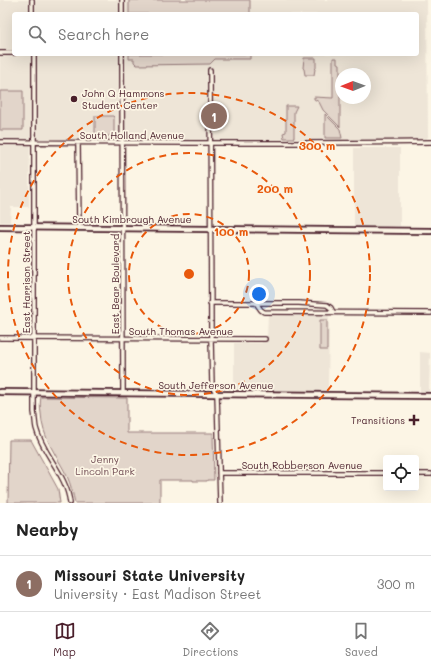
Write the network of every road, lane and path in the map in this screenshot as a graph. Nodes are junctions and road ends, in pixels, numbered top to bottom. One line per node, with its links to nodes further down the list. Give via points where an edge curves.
1 (32, 0): 3 (street)
2 (122, 0): 4 (street)
3 (32, 12)
4 (122, 12)
5 (0, 53): 6 (street)
6 (12, 53)
7 (34, 56): 11 (street, East Harrison Street)
8 (122, 56): 14 (street, East Bear Boulevard)
9 (210, 70): 15 (street)
10 (0, 142): 11 (street, South Holland Avenue)
11 (34, 142): 13 (street, South Holland Avenue); 17 (street, East Harrison Street)
12 (431, 142): 15 (street, South Holland Avenue)
13 (78, 143): 14 (street, South Holland Avenue); 18 (street)
14 (123, 143): 15 (street, South Holland Avenue); 19 (street, East Bear Boulevard)
15 (210, 143): 20 (street)
16 (0, 227): 17 (main road, South Kimbrough Avenue)
17 (34, 227): 18 (main road, South Kimbrough Avenue); 27 (street, East Harrison Street)
18 (78, 227): 19 (main road, South Kimbrough Avenue)
19 (123, 228): 20 (main road, South Kimbrough Avenue); 28 (street, East Bear Boulevard)
20 (211, 228): 21 (main road, South Kimbrough Avenue); 22 (street)
21 (431, 231)
22 (210, 303): 23 (street); 29 (street)
23 (256, 303): 24 (street, via 327,305); 24 (street, via 264,312)
24 (333, 312): 25 (street)
25 (431, 313)
26 (0, 338): 27 (street, South Thomas Avenue)
27 (34, 338): 28 (street, South Thomas Avenue); 32 (street, East Harrison Street)
28 (123, 338): 29 (street, South Thomas Avenue); 33 (street, East Bear Boulevard)
29 (210, 339): 30 (street, South Thomas Avenue); 34 (street, via 212,386)
30 (265, 340)
31 (0, 392): 32 (main road, South Jefferson Avenue)
32 (34, 392): 33 (main road, South Jefferson Avenue); 40 (street, East Harrison Street, via 36,428 65,483)
33 (123, 393): 34 (main road, South Jefferson Avenue)
34 (217, 394): 35 (main road, South Jefferson Avenue); 36 (street)
35 (431, 396)
36 (219, 473): 37 (street, South Robberson Avenue); 41 (street)
37 (383, 473)
38 (419, 474): 39 (street)
39 (431, 474)
40 (70, 503)
41 (220, 503)

